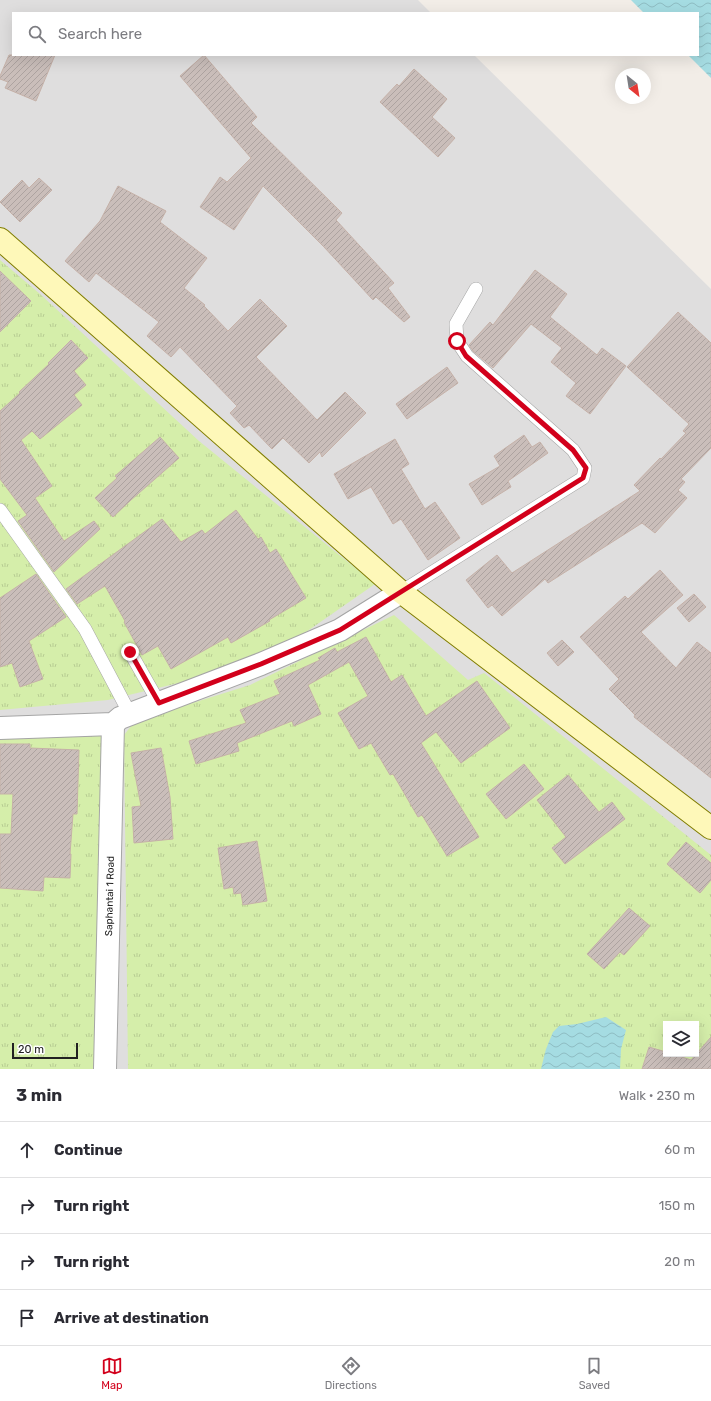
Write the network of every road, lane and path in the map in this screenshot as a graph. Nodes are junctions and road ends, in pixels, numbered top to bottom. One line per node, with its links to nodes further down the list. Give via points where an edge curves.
1 (0, 239): 4 (street)
2 (476, 289): 4 (lane, via 456,324 457,341 466,356 573,450 586,468 583,478)
3 (0, 510): 7 (lane, via 85,629)
4 (401, 592): 6 (street, via 340,630); 9 (street)
5 (130, 652): 6 (lane)
6 (159, 703): 7 (street)
7 (121, 719): 8 (street); 10 (street, Saphantai 1 Road)
8 (0, 728)
9 (711, 828)
10 (105, 1069)

